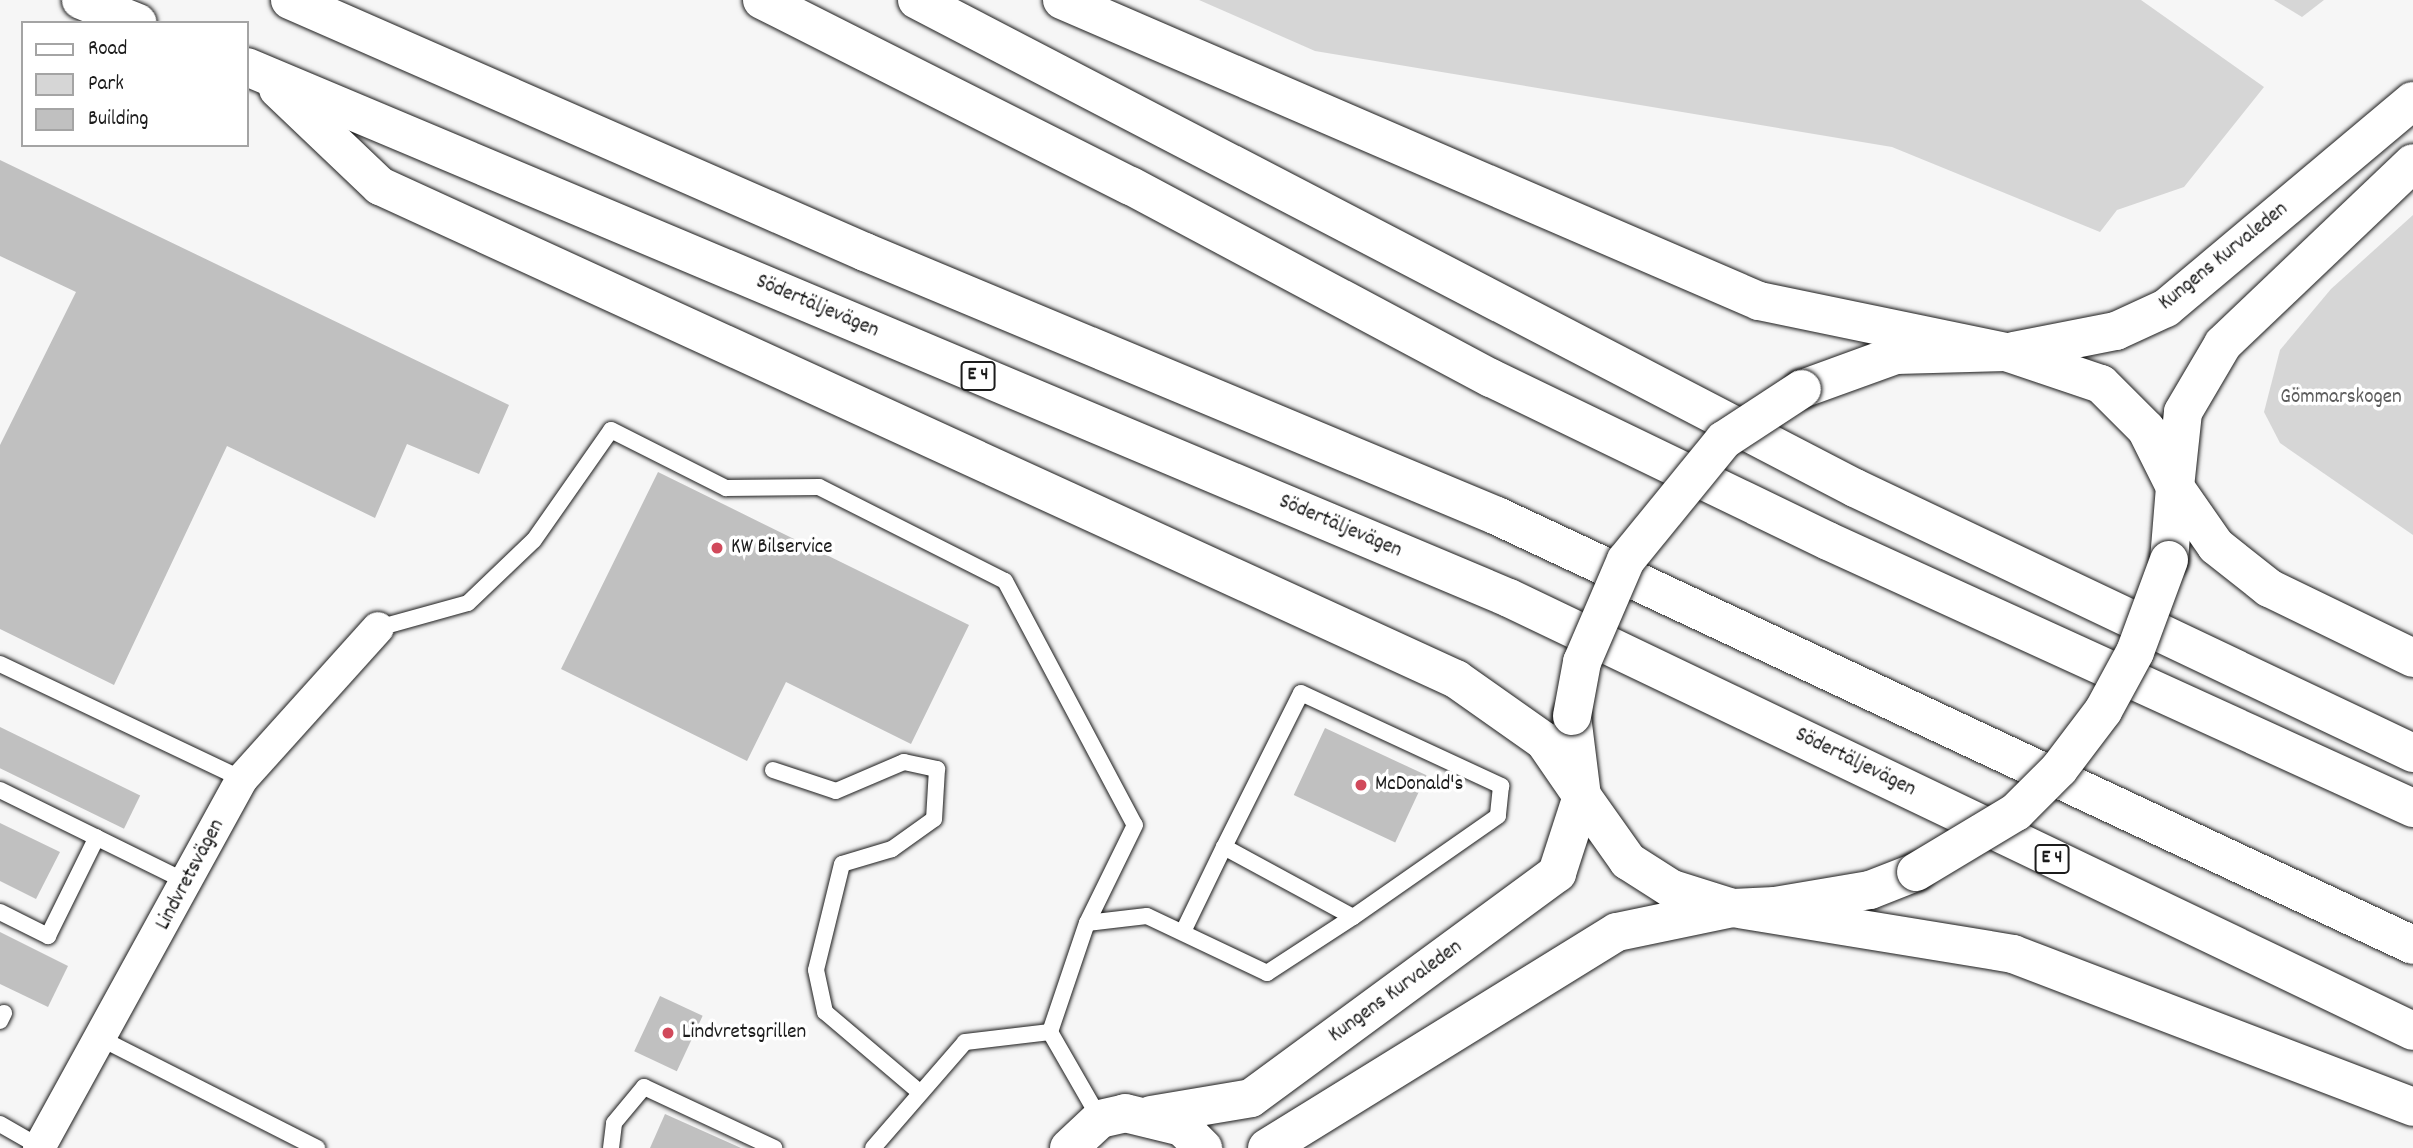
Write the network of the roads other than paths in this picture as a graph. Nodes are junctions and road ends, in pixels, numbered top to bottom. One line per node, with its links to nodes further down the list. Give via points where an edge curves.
1 (81, 0): 6 (main road)
2 (290, 0): 29 (main road, via 865,251 1497,516)
3 (762, 0): 20 (main road, via 1130,186 1491,378 1828,541)
4 (917, 0): 15 (main road, via 1843,482)
5 (1062, 0): 10 (main road, via 1759,300)
6 (133, 21)
7 (254, 70): 19 (main road, via 380,186 1456,678 1544,741); 30 (main road, Södertäljevägen / E 4, via 1510,598)
8 (2413, 101): 10 (main road, Kungens Kurvaleden, via 2166,308 2116,331)
9 (2413, 163): 11 (main road, via 2223,344 2183,412)
10 (2006, 352): 11 (main road, via 2101,384 2146,429); 19 (main road, bridge, via 1896,355 1802,389 1724,440 1639,542 1582,662 1572,716)
11 (2175, 487): 13 (main road, via 2216,546 2269,588); 24 (main road, bridge, via 2169,560 2135,652 2103,711 2059,769 2016,812 1916,872 1820,901)
12 (378, 628): 17 (street, Lindvretsvägen); 27 (lane, via 468,603 534,540 611,430 726,488 819,487 1004,581 1135,825)
13 (2413, 658)
14 (0, 664): 17 (lane)
15 (2413, 753)
16 (773, 769): 33 (lane, via 836,792 904,762 937,769 934,819 892,849 842,864 816,970 825,1012)
17 (242, 779): 23 (street, Lindvretsvägen)
18 (0, 790): 21 (lane)
19 (1582, 796): 24 (main road, via 1629,861 1672,889); 35 (main road, Kungens Kurvaleden, via 1557,873 1251,1098)
20 (2413, 808)
21 (97, 837): 23 (lane); 25 (lane, via 48,936)
22 (1224, 847): 26 (lane); 26 (lane, via 1301,693 1501,786 1498,816); 28 (lane)
23 (187, 882): 32 (street, Lindvretsvägen)
24 (1732, 908): 34 (main road, via 2013,954); 45 (main road, via 1618,932)
25 (0, 912)
26 (1353, 917): 28 (lane, via 1267,973)
27 (1087, 923): 28 (lane, via 1147,916); 31 (lane)
28 (1182, 932)
29 (2413, 945)
30 (2413, 1031)
31 (1050, 1032): 33 (lane, via 965,1042); 36 (lane)
32 (104, 1040): 38 (street, Lindvretsvägen); 39 (lane)
33 (918, 1091): 42 (lane)
34 (2413, 1107)
35 (1151, 1115): 36 (main road, Kungens Kurvaleden); 44 (main road, via 1182,1127)
36 (1100, 1119): 43 (main road)
37 (0, 1124): 38 (lane)
38 (40, 1147)
39 (317, 1148)
40 (611, 1148): 41 (lane, via 614,1123 644,1087)
41 (774, 1148)
42 (873, 1148)
43 (1069, 1148)
44 (1203, 1148)
45 (1268, 1148)

